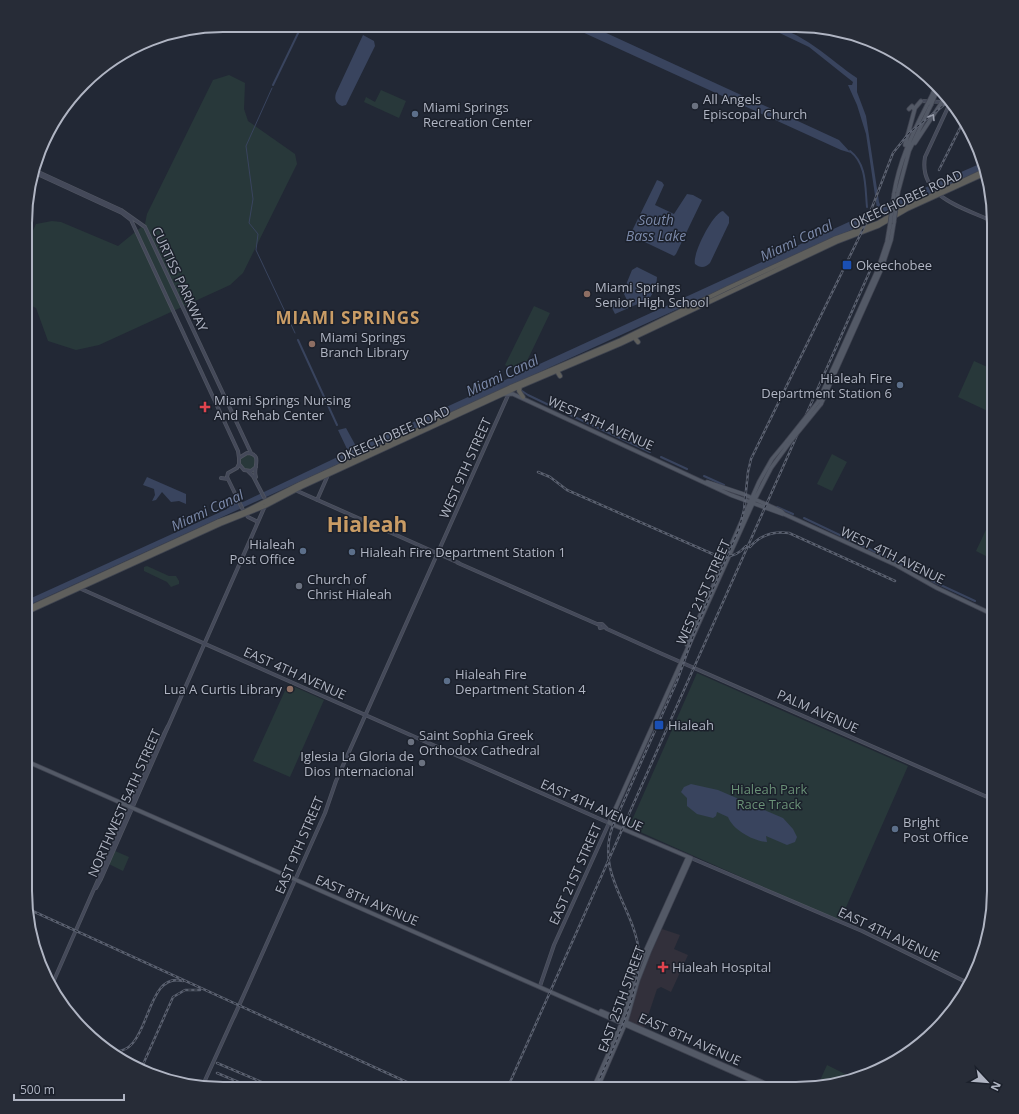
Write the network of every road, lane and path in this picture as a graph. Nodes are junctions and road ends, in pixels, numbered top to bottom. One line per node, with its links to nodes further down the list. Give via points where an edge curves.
1 (936, 92): 5 (main road, bridge)
2 (922, 101): 3 (main road); 9 (main road)
3 (936, 101): 4 (main road); 6 (main road)
4 (942, 102): 6 (main road)
5 (929, 105): 10 (main road); 11 (main road)
6 (938, 107): 10 (main road, one-way to 6)
7 (948, 107): 15 (main road, via 925,157 924,170)
8 (909, 109): 9 (main road, via 912,106)
9 (914, 109): 11 (main road)
10 (909, 151): 17 (main road, bridge)
11 (904, 155): 17 (main road, bridge, via 894,194)
12 (39, 174): 37 (main road, CURTISS PARKWAY, via 121,210 145,227)
13 (39, 174): 38 (main road, CURTISS PARKWAY, via 122,213 131,220)
14 (980, 175): 15 (highway, OKEECHOBEE ROAD)
15 (936, 193): 16 (main road); 18 (highway, OKEECHOBEE ROAD, via 878,223 822,245); 19 (highway, OKEECHOBEE ROAD, via 878,226 836,242)
16 (987, 218)
17 (892, 223): 53 (main road, WEST 21ST STREET, bridge, via 882,270 819,403 788,442)
18 (667, 317): 19 (highway); 20 (highway, OKEECHOBEE ROAD)
19 (672, 318): 21 (highway, OKEECHOBEE ROAD)
20 (646, 327): 21 (highway); 23 (highway, OKEECHOBEE ROAD)
21 (642, 333): 22 (highway, OKEECHOBEE ROAD)
22 (634, 337): 23 (highway, OKEECHOBEE ROAD); 24 (highway)
23 (620, 342): 25 (highway, OKEECHOBEE ROAD); 26 (highway, OKEECHOBEE ROAD)
24 (638, 342)
25 (592, 353): 26 (highway); 27 (highway, OKEECHOBEE ROAD)
26 (587, 358): 28 (highway, OKEECHOBEE ROAD)
27 (568, 362): 28 (highway); 32 (highway, OKEECHOBEE ROAD)
28 (564, 368): 29 (highway, OKEECHOBEE ROAD)
29 (557, 371): 30 (highway); 31 (highway, OKEECHOBEE ROAD)
30 (560, 376)
31 (520, 386): 32 (highway, OKEECHOBEE ROAD); 33 (highway, via 519,391)
32 (511, 389): 33 (main road, WEST 4TH AVENUE); 34 (main road, WEST 4TH AVENUE); 35 (highway, OKEECHOBEE ROAD); 36 (highway, OKEECHOBEE ROAD); 60 (main road, WEST 9TH STREET)
33 (523, 397): 34 (main road, WEST 4TH AVENUE)
34 (530, 402): 48 (main road, WEST 4TH AVENUE)
35 (393, 441): 36 (highway); 41 (highway, OKEECHOBEE ROAD)
36 (389, 446): 45 (highway, OKEECHOBEE ROAD)
37 (251, 453): 38 (main road); 42 (main road, via 257,458)
38 (239, 458): 40 (main road)
39 (235, 462): 43 (main road)
40 (239, 464): 43 (main road); 44 (main road, via 242,469)
41 (344, 464): 45 (highway); 50 (highway, OKEECHOBEE ROAD)
42 (256, 467): 44 (main road); 51 (main road, via 254,474)
43 (235, 468): 47 (main road, via 227,473)
44 (248, 471): 51 (main road)
45 (328, 474): 49 (highway, OKEECHOBEE ROAD); 54 (main road)
46 (221, 478): 47 (main road)
47 (228, 479): 57 (main road)
48 (707, 482): 53 (main road, WEST 4TH AVENUE); 56 (main road, WEST 4TH AVENUE)
49 (301, 487): 50 (highway, OKEECHOBEE ROAD); 52 (highway)
50 (292, 489): 52 (main road); 55 (highway, OKEECHOBEE ROAD)
51 (261, 490): 55 (main road)
52 (301, 492): 54 (main road)
53 (754, 499): 56 (main road, WEST 21ST STREET); 58 (main road, WEST 4TH AVENUE)
54 (317, 500): 60 (main road)
55 (265, 502): 57 (highway, OKEECHOBEE ROAD); 59 (main road, NORTHWEST 54TH STREET)
56 (752, 503): 58 (main road, WEST 4TH AVENUE); 70 (main road, WEST 21ST STREET)
57 (244, 512): 59 (main road); 61 (highway, OKEECHOBEE ROAD); 62 (highway, OKEECHOBEE ROAD)
58 (784, 514): 68 (main road, WEST 4TH AVENUE)
59 (258, 522): 69 (main road, NORTHWEST 54TH STREET)
60 (438, 554): 70 (main road, PALM AVENUE, via 599,625 602,624 603,627); 71 (main road, EAST 9TH STREET)
61 (142, 556): 62 (highway); 64 (highway, OKEECHOBEE ROAD)
62 (138, 561): 63 (highway, OKEECHOBEE ROAD)
63 (86, 585): 64 (highway, OKEECHOBEE ROAD); 65 (highway)
64 (77, 587): 65 (main road, EAST 4TH AVENUE); 66 (highway, OKEECHOBEE ROAD, via 69,587); 67 (highway, OKEECHOBEE ROAD)
65 (87, 592): 69 (main road, EAST 4TH AVENUE)
66 (32, 606)
67 (32, 610)
68 (987, 612)
69 (205, 644): 71 (main road, EAST 4TH AVENUE); 72 (main road, NORTHWEST 54TH STREET)
70 (681, 661): 76 (main road, PALM AVENUE); 78 (main road, EAST 21ST STREET)
71 (366, 715): 78 (main road, EAST 4TH AVENUE); 81 (main road, EAST 9TH STREET)
72 (168, 726): 73 (main road, NORTHWEST 54TH STREET); 75 (main road, NORTHWEST 54TH STREET)
73 (156, 749): 75 (main road); 77 (main road, NORTHWEST 54TH STREET)
74 (32, 764): 77 (main road, EAST 8TH AVENUE)
75 (151, 767): 77 (main road, NORTHWEST 54TH STREET)
76 (987, 797)
77 (132, 807): 79 (main road, NORTHWEST 54TH STREET); 79 (main road, NORTHWEST 54TH STREET); 81 (main road, EAST 8TH AVENUE)
78 (609, 823): 80 (main road, EAST 4TH AVENUE); 85 (main road, EAST 21ST STREET, via 554,945)
79 (113, 849): 82 (main road, NORTHWEST 54TH STREET); 82 (main road, NORTHWEST 54TH STREET)
80 (690, 858): 84 (main road, EAST 4TH AVENUE, via 857,929); 86 (main road, EAST 25TH STREET, via 638,980); 86 (main road, via 636,972)
81 (296, 879): 85 (main road, EAST 8TH AVENUE); 87 (main road, EAST 9TH STREET)
82 (96, 888): 83 (main road, NORTHWEST 54TH STREET)
83 (54, 979)
84 (964, 981)
85 (540, 986): 86 (main road, EAST 8TH AVENUE)
86 (624, 1023): 88 (main road); 89 (main road, EAST 25TH STREET); 90 (main road, EAST 8TH AVENUE); 91 (main road, EAST 8TH AVENUE)
87 (205, 1081)
88 (596, 1082)
89 (600, 1082)
90 (755, 1082)
91 (762, 1082)

